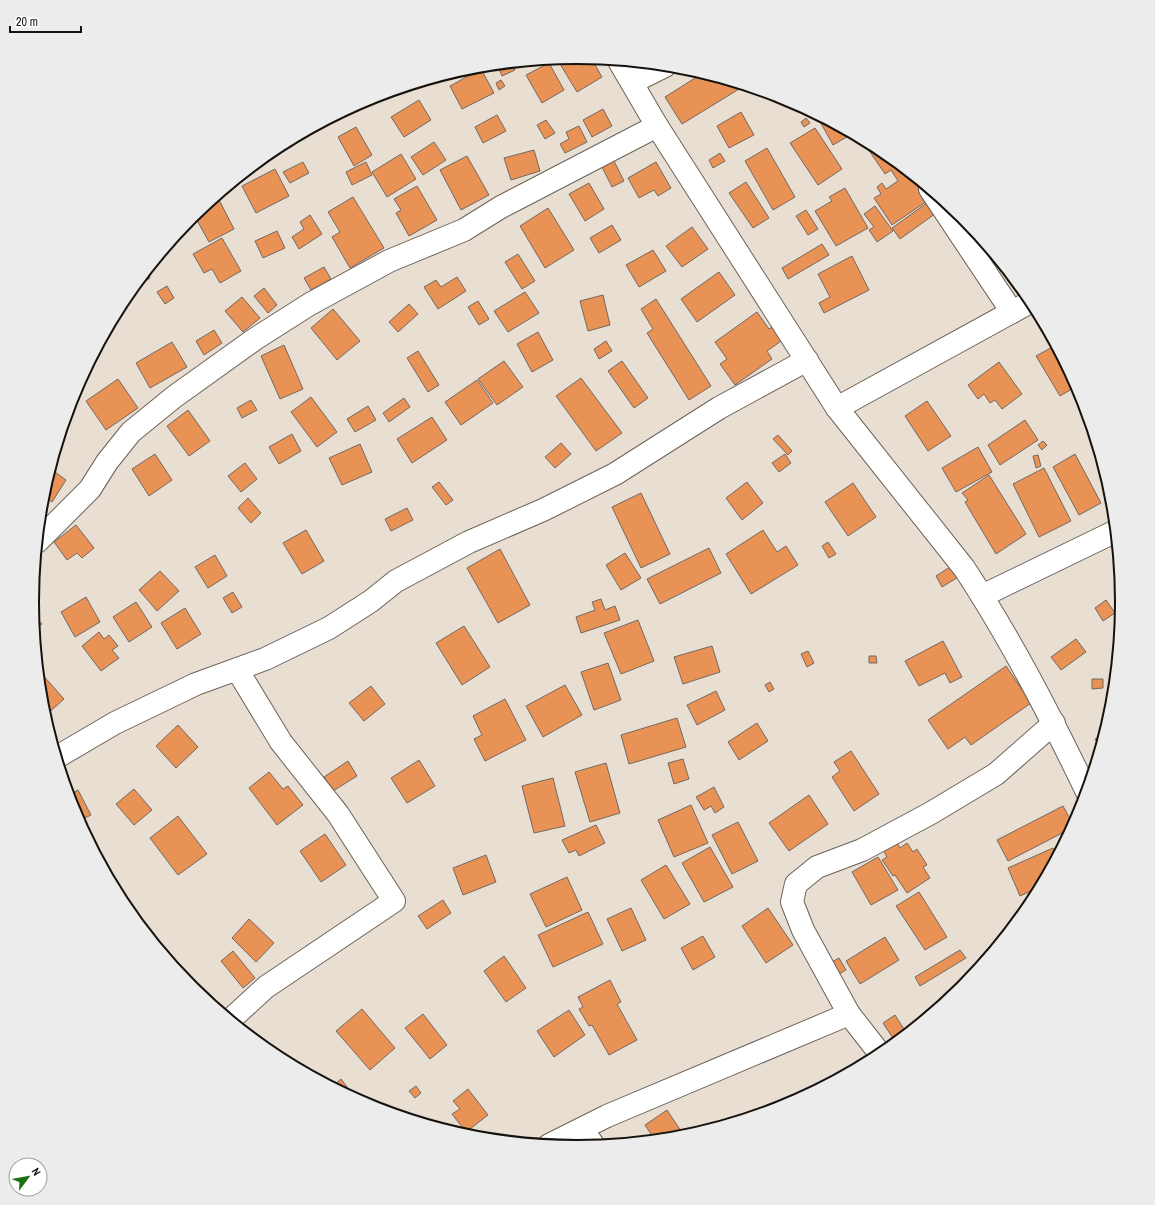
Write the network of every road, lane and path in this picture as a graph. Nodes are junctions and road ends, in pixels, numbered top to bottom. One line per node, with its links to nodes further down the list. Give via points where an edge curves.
1 (622, 66): 3 (street)
2 (657, 70): 3 (street)
3 (633, 82): 4 (street)
4 (657, 126): 8 (street); 11 (street, via 501,207 464,230 389,261 310,304 255,339 174,397 131,432 90,489)
5 (941, 206): 7 (street)
6 (1026, 304): 7 (street)
7 (1012, 312): 9 (street)
8 (807, 360): 9 (street); 13 (street, via 719,408 615,474 543,510 469,542 396,582 329,628)
9 (837, 408): 12 (street, via 964,568)
10 (1111, 533): 12 (street)
11 (44, 535)
12 (982, 596): 14 (street)
13 (238, 671): 15 (street, via 196,684 115,724); 18 (street, via 281,742 338,814 394,901 266,987)
14 (1054, 723): 16 (street); 17 (street, via 996,774 862,850 817,867 796,884 792,902 803,930)
15 (61, 755)
16 (1084, 785)
17 (849, 1014): 19 (street); 20 (street, via 607,1116)
18 (234, 1017)
19 (877, 1050)
20 (582, 1129): 21 (street); 22 (street)
21 (558, 1140)
22 (590, 1141)

